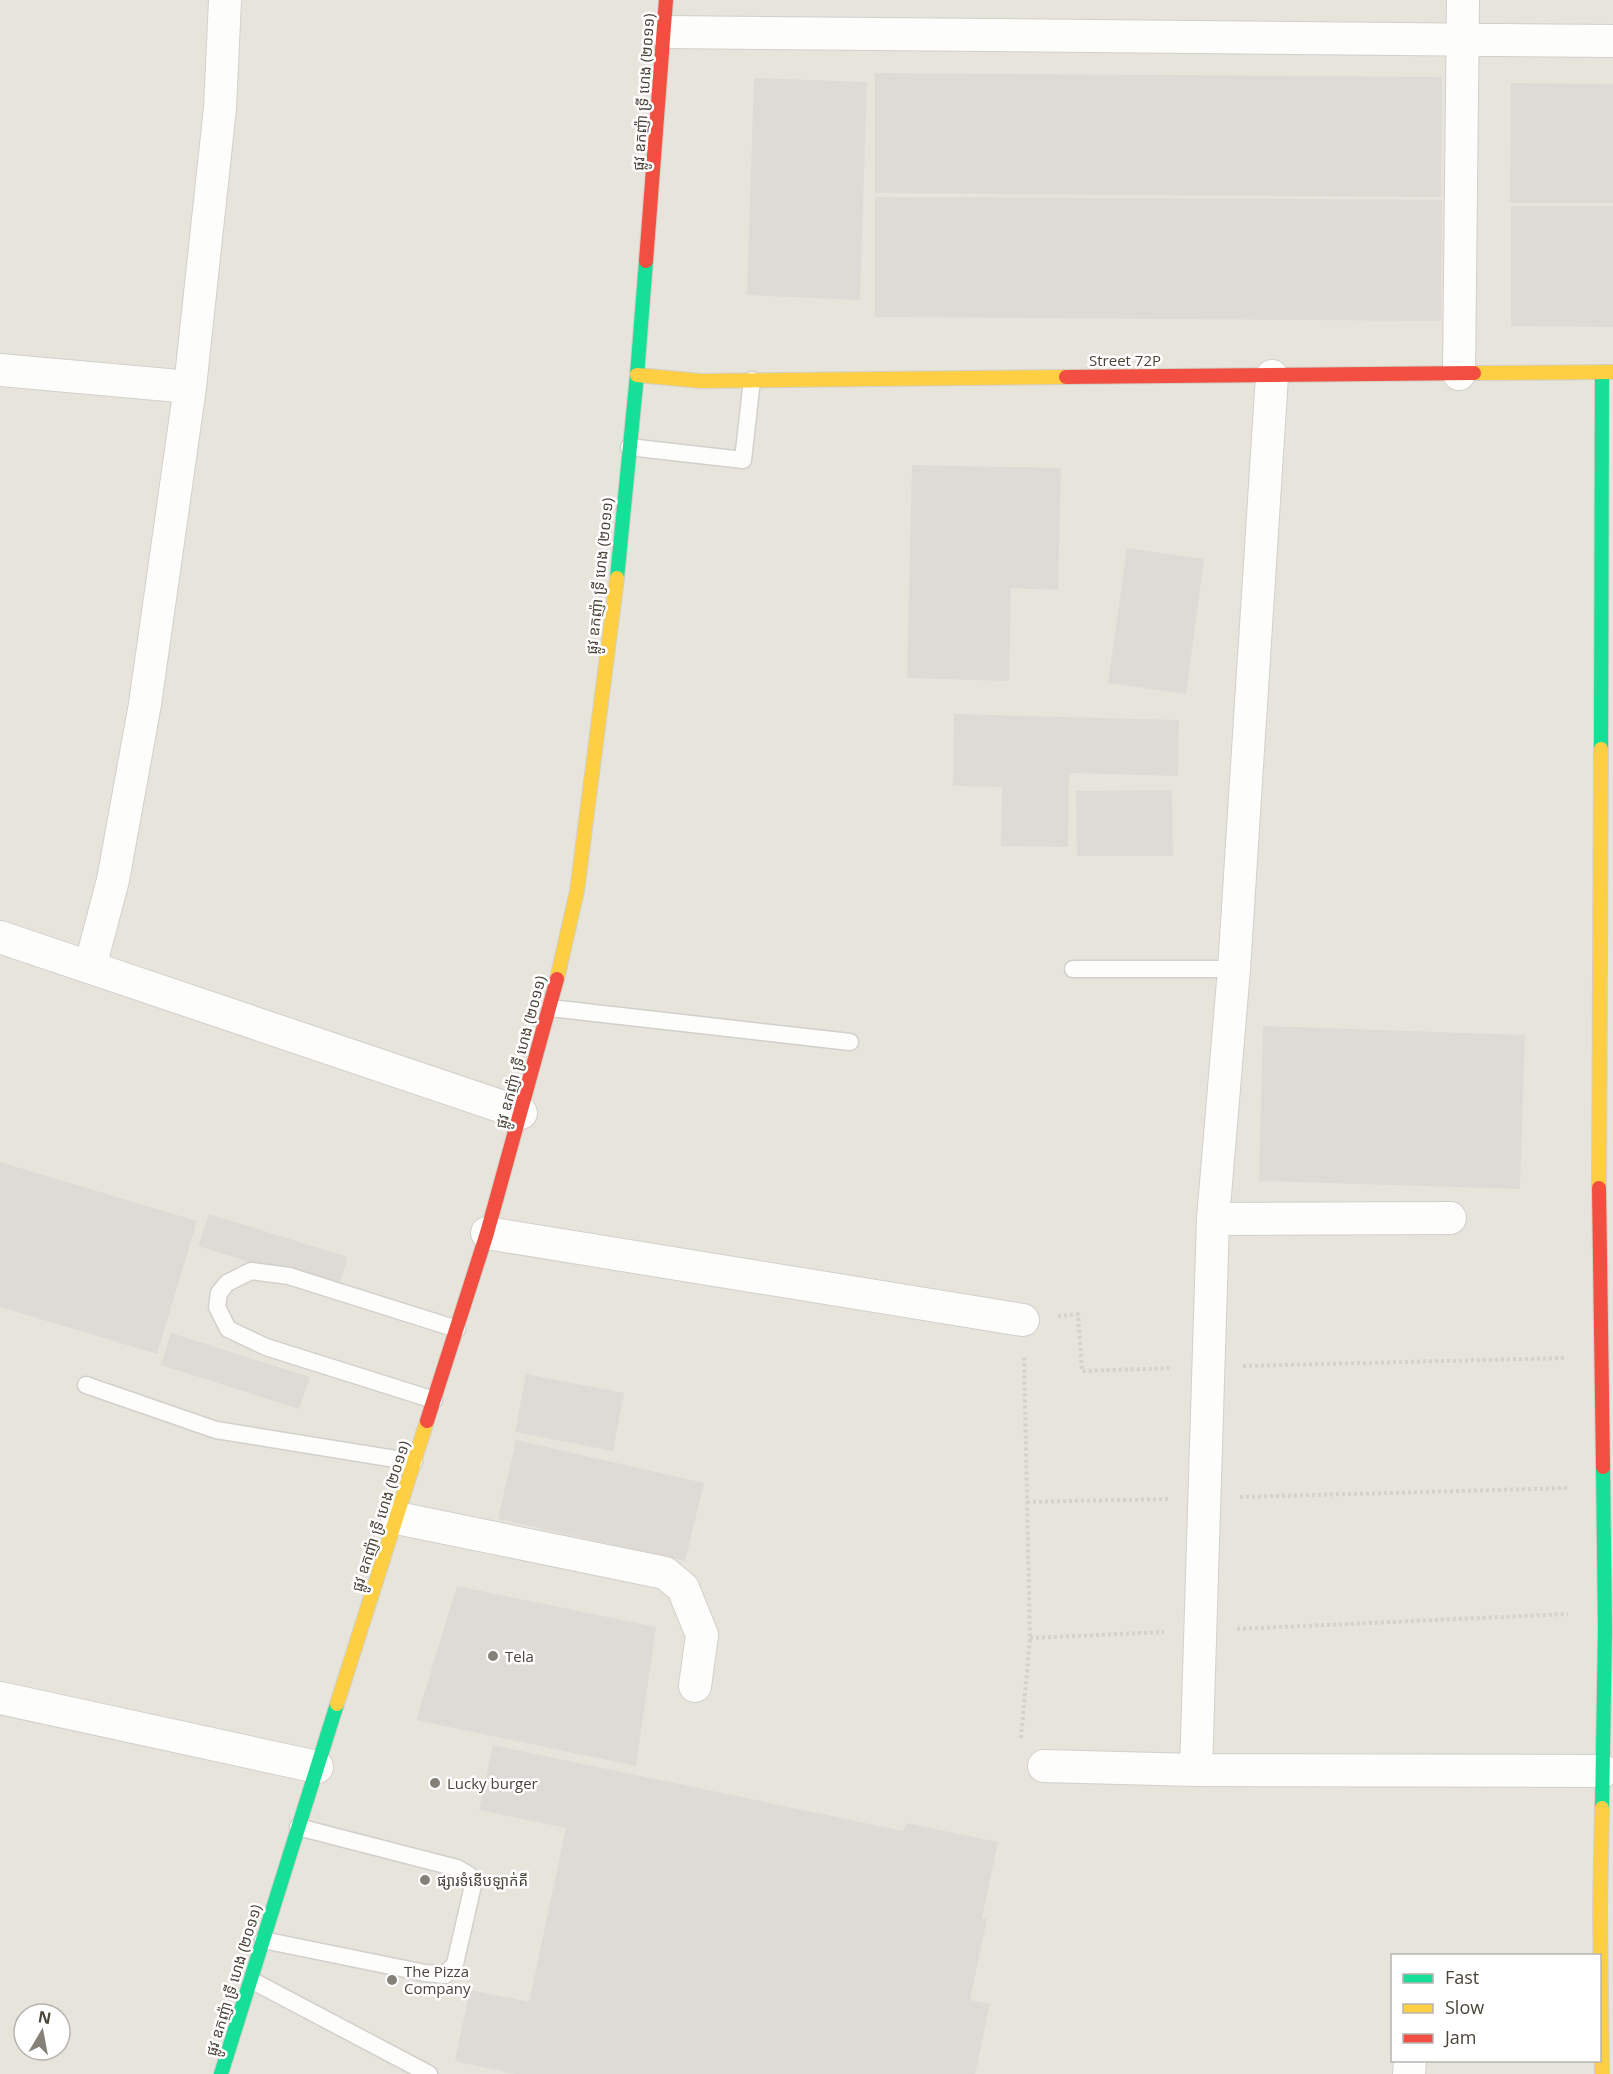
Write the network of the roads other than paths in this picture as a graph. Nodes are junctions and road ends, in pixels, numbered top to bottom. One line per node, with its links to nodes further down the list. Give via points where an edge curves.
1 (225, 0): 13 (street, via 220,108)
2 (666, 0): 4 (street, ផ្លូវ ឧកញ៉ា ទ្រី ហេង (២០១១))
3 (1463, 0): 5 (street)
4 (664, 32): 5 (street); 10 (street, ផ្លូវ ឧកញ៉ា ទ្រី ហេង (២០១១))
5 (1462, 39): 6 (street); 9 (street)
6 (1613, 41)
7 (0, 370): 13 (street)
8 (1608, 372): 9 (street, Street 72P); 22 (street)
9 (1459, 374): 11 (street, Street 72P)
10 (637, 375): 12 (street, Street 72P, via 701,381); 14 (street, ផ្លូវ ឧកញ៉ា ទ្រី ហេង (២០១១))
11 (1272, 376): 12 (street, Street 72P); 18 (street)
12 (752, 380): 14 (lane, via 743,460)
13 (190, 387): 16 (street, via 145,704 113,880)
14 (629, 447): 19 (street, ផ្លូវ ឧកញ៉ា ទ្រី ហេង (២០១១), via 612,628 577,891)
15 (0, 937): 16 (street)
16 (90, 967): 21 (street)
17 (1073, 969): 18 (lane)
18 (1233, 969): 24 (street)
19 (550, 1008): 20 (lane); 21 (street, ផ្លូវ ឧកញ៉ា ទ្រី ហេង (២០១១))
20 (850, 1042)
21 (521, 1113): 25 (street, ផ្លូវ ឧកញ៉ា ទ្រី ហេង (២០១១))
22 (1606, 1162): 27 (street)
23 (1450, 1218): 24 (street)
24 (1213, 1219): 38 (street)
25 (487, 1233): 26 (street); 28 (street, ផ្លូវ ឧកញ៉ា ទ្រី ហេង (២០១១))
26 (1023, 1320)
27 (1607, 1327): 33 (street, via 1601,1358)
28 (457, 1329): 30 (street, ផ្លូវ ឧកញ៉ា ទ្រី ហេង (២០១១)); 30 (lane, via 290,1276 250,1271 226,1283 219,1293 217,1307 228,1329 266,1347)
29 (86, 1385): 31 (lane, via 216,1430)
30 (434, 1400): 31 (street, ផ្លូវ ឧកញ៉ា ទ្រី ហេង (២០១១))
31 (414, 1462): 32 (street, ផ្លូវ ឧកញ៉ា ទ្រី ហេង (២០១១))
32 (397, 1518): 34 (street, via 665,1573 683,1588 702,1635); 37 (street, ផ្លូវ ឧកញ៉ា ទ្រី ហេង (២០១១))
33 (1608, 1624): 39 (street)
34 (695, 1686)
35 (0, 1698): 37 (street)
36 (1044, 1766): 38 (street)
37 (317, 1767): 40 (street, ផ្លូវ ឧកញ៉ា ទ្រី ហេង (២០១១))
38 (1197, 1770): 39 (street)
39 (1603, 1771): 41 (street)
40 (298, 1827): 42 (street, ផ្លូវ ឧកញ៉ា ទ្រី ហេង (២០១១)); 42 (lane, via 457,1868 469,1875 473,1885 455,1964 445,1976)
41 (1607, 1908): 46 (street)
42 (263, 1940): 43 (street, ផ្លូវ ឧកញ៉ា ទ្រី ហេង (២០១១))
43 (251, 1980): 44 (street, ផ្លូវ ឧកញ៉ា ទ្រី ហេង (២០១១)); 45 (lane)
44 (221, 2074)
45 (429, 2074)
46 (1602, 2074)

